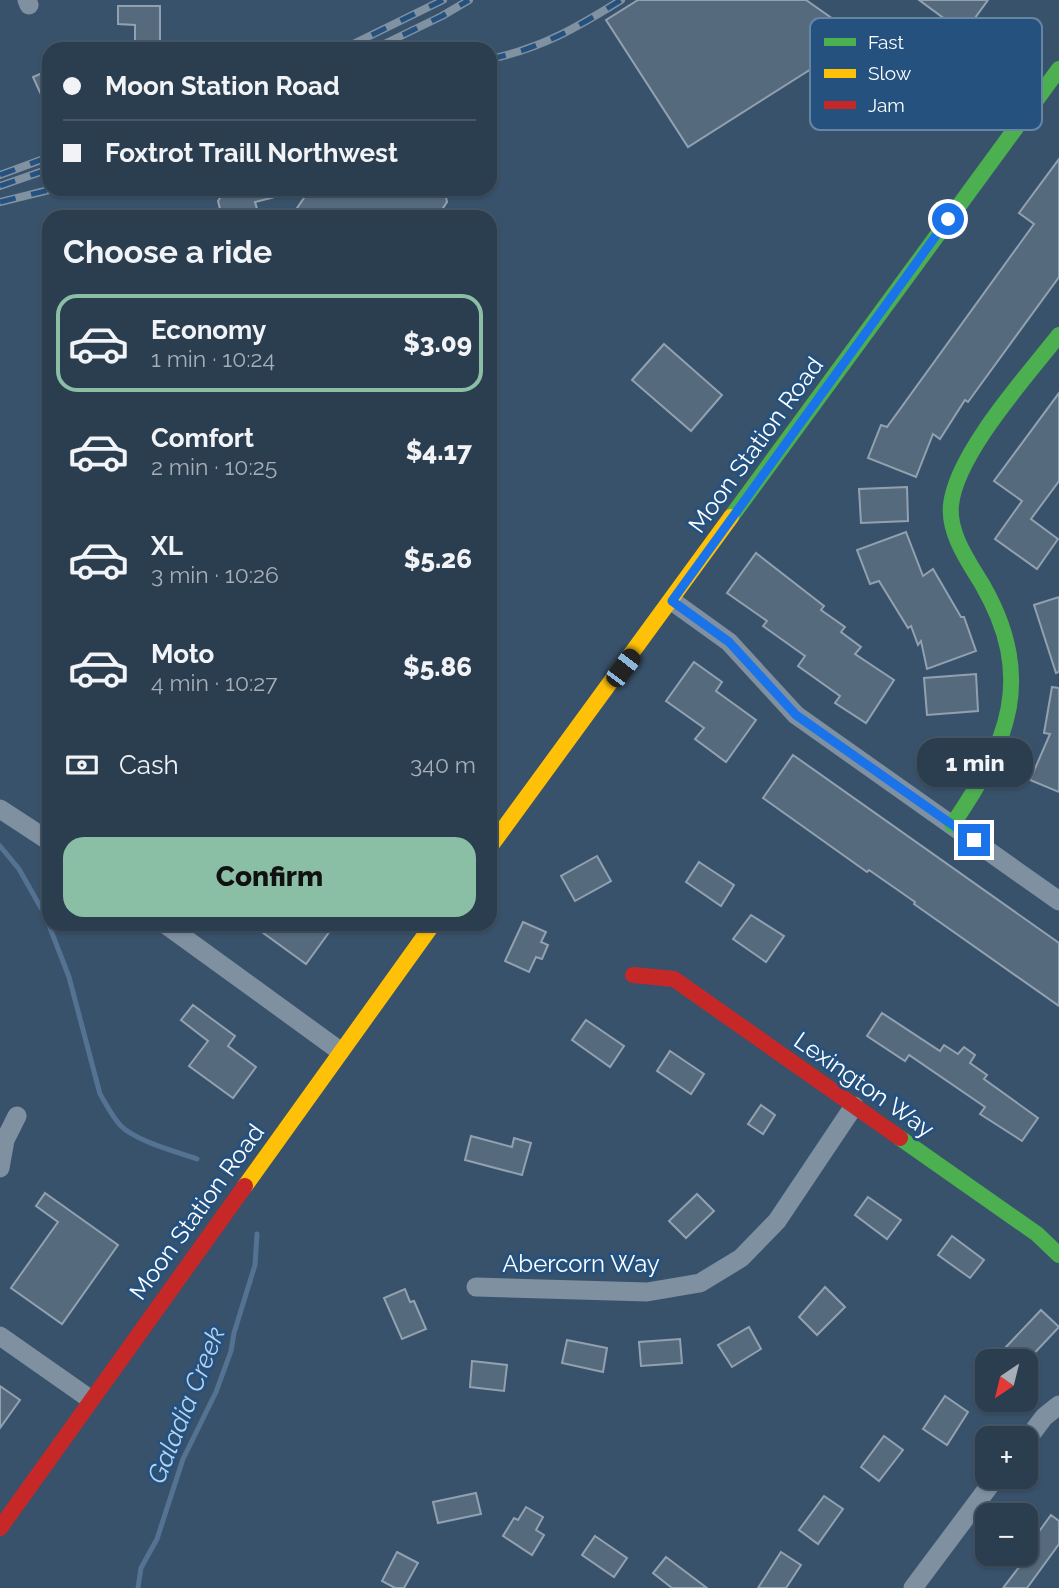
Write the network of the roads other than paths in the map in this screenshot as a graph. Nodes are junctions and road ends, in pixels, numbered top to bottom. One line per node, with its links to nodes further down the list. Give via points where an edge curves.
1 (1059, 69): 2 (street, Moon Station Road)
2 (1042, 92)
3 (1014, 130): 5 (street, Moon Station Road)
4 (1059, 335): 7 (street, via 962,467 950,505 959,547 998,610 1013,659 1000,746)
5 (672, 601): 7 (street, via 729,642 796,715); 9 (street, Moon Station Road)
6 (0, 809): 8 (street)
7 (953, 825): 10 (street)
8 (42, 836)
9 (497, 838)
10 (1059, 901)
11 (174, 931): 14 (street)
12 (428, 931): 14 (street, Moon Station Road)
13 (633, 975): 15 (street, Lexington Way, via 674,979)
14 (340, 1051): 21 (street, Moon Station Road)
15 (854, 1106): 18 (street, Lexington Way, via 1037,1234); 19 (street, Abercorn Way, via 777,1221 741,1258 700,1283 647,1292)
16 (18, 1116): 17 (street, via 5,1140)
17 (0, 1168)
18 (1059, 1255)
19 (476, 1287)
20 (0, 1336): 21 (street)
21 (90, 1399): 25 (street, Moon Station Road)
22 (1059, 1405): 23 (street)
23 (1037, 1426)
24 (987, 1489): 26 (street)
25 (0, 1528)
26 (913, 1588)

